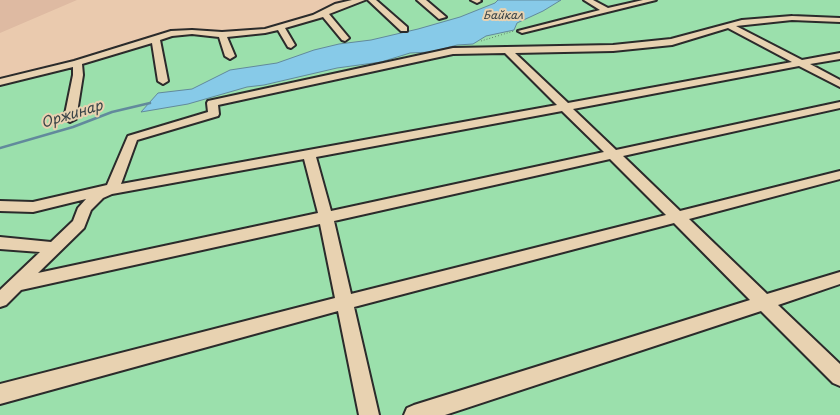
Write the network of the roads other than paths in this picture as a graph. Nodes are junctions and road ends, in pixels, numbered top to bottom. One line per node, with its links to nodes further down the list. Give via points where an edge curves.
1 (361, 0): 7 (street, via 338,6)
2 (372, 0): 12 (street)
3 (422, 0): 8 (street)
4 (588, 0): 6 (street)
5 (652, 0): 6 (street)
6 (606, 10): 13 (street)
7 (325, 14): 11 (street); 15 (street)
8 (442, 17)
9 (840, 20): 10 (street, via 792,18)
10 (730, 26): 18 (street, via 672,42 613,48); 22 (street)
11 (280, 28): 14 (street); 17 (street)
12 (404, 29)
13 (522, 31)
14 (222, 35): 16 (street, via 180,32); 19 (street)
15 (345, 38)
16 (156, 39): 21 (street); 23 (street)
17 (291, 45)
18 (507, 50): 27 (street); 32 (street, via 453,51 212,103 214,114 132,138)
19 (230, 56)
20 (840, 56): 22 (street)
21 (77, 62): 24 (street); 28 (street, via 78,75)
22 (800, 64): 25 (street); 27 (street)
23 (163, 81)
24 (0, 82)
25 (840, 84)
26 (840, 104): 30 (street)
27 (564, 106): 29 (street); 30 (street)
28 (70, 119)
29 (309, 154): 32 (street); 34 (street)
30 (614, 154): 34 (street); 35 (street)
31 (840, 175): 35 (street)
32 (113, 188): 33 (street, via 33,207); 37 (street, via 98,195 85,208 79,224)
33 (0, 206)
34 (325, 216): 39 (street); 41 (street)
35 (677, 217): 41 (street); 42 (street)
36 (0, 243): 37 (street)
37 (53, 248): 39 (street)
38 (840, 278): 42 (street)
39 (17, 284): 40 (street)
40 (0, 300)
41 (343, 303): 44 (street); 45 (street)
42 (764, 303): 43 (street); 46 (street)
43 (840, 377)
44 (0, 394)
45 (369, 415)
46 (414, 415)

